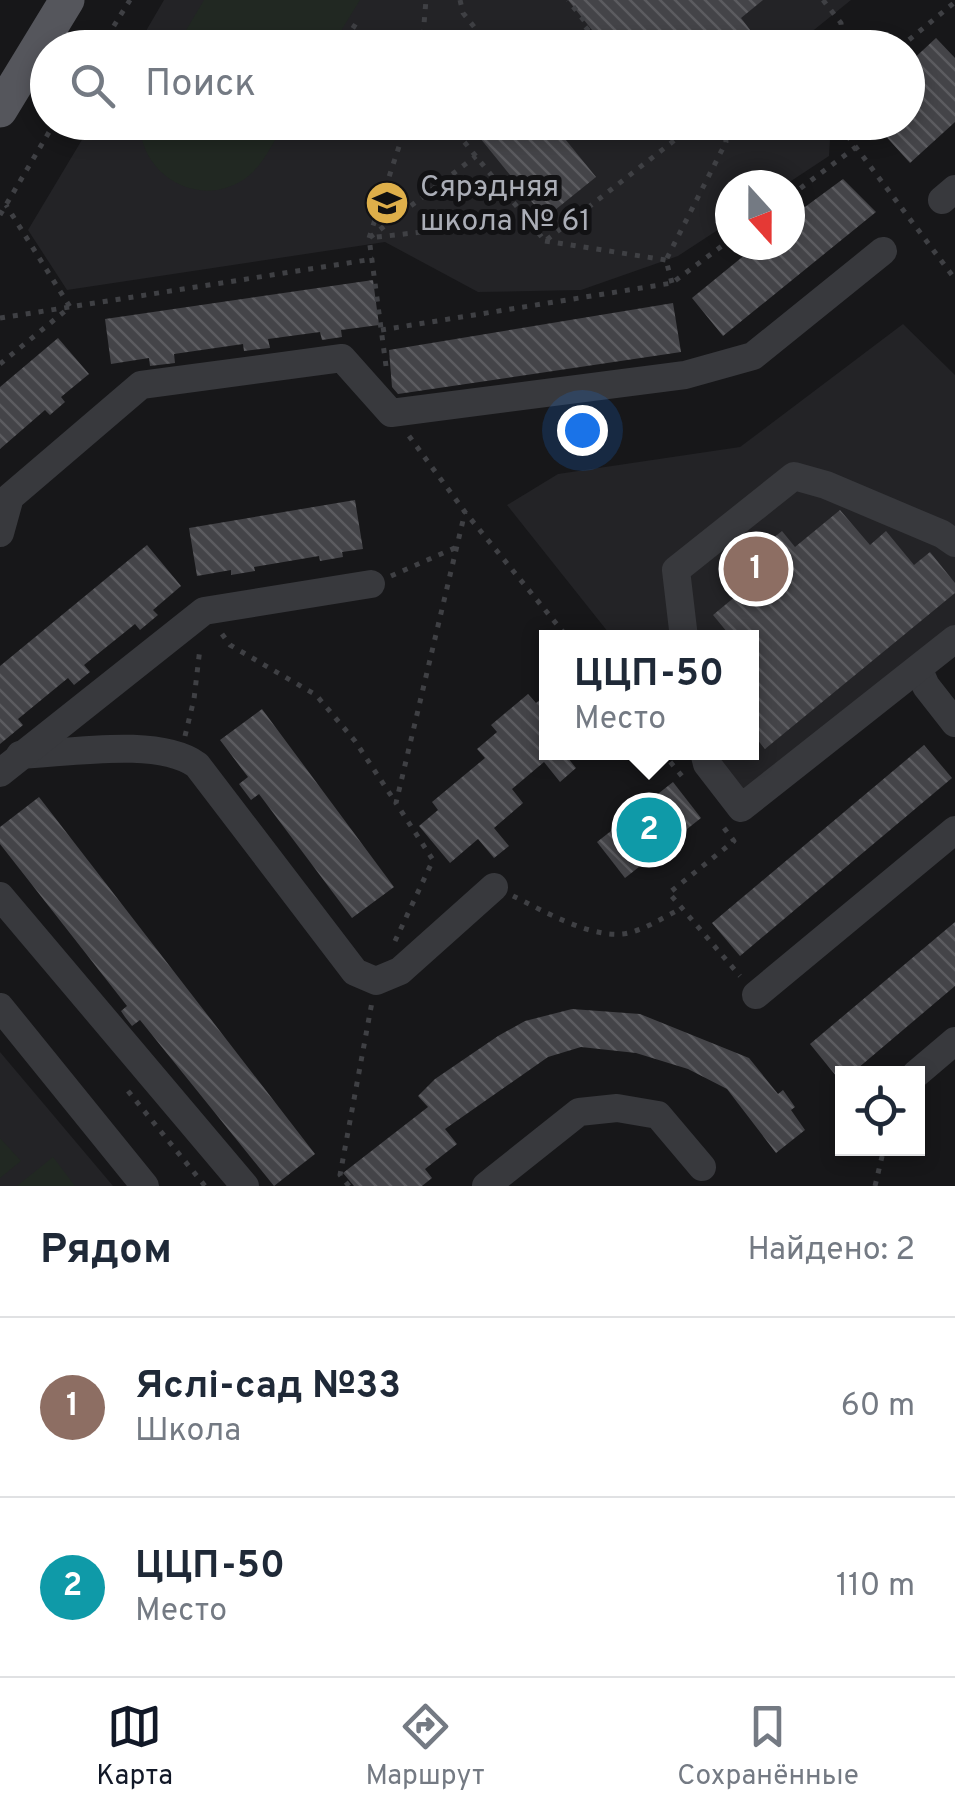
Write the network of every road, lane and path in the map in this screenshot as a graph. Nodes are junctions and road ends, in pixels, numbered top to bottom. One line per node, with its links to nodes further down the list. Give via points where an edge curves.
1 (67, 0): 9 (main road)
2 (426, 0): 12 (path)
3 (460, 0): 13 (path)
4 (568, 0): 14 (path)
5 (822, 0): 15 (path)
6 (126, 1): 10 (path)
7 (955, 2): 16 (path)
8 (352, 25): 11 (path)
9 (49, 30)
10 (110, 30)
11 (360, 30)
12 (424, 30)
13 (477, 30)
14 (587, 30)
15 (842, 30)
16 (921, 30)
17 (30, 61): 18 (main road)
18 (0, 110)
19 (45, 140): 28 (path)
20 (401, 140): 31 (path)
21 (463, 140): 26 (path)
22 (675, 140): 32 (path)
23 (726, 140): 36 (path)
24 (851, 140): 25 (path)
25 (856, 147): 27 (path); 37 (path)
26 (476, 156): 30 (path); 31 (path)
27 (805, 185)
28 (6, 204): 29 (path); 39 (path)
29 (0, 215)
30 (527, 220): 31 (path); 32 (path)
31 (369, 238): 35 (path)
32 (545, 242): 36 (path)
33 (715, 251): 38 (path)
34 (883, 251): 43 (street, via 753,356 685,375)
35 (373, 259): 39 (path); 41 (path)
36 (666, 260): 38 (path)
37 (955, 279)
38 (672, 283): 41 (path)
39 (70, 307): 40 (path); 42 (path)
40 (0, 318)
41 (382, 330): 43 (path)
42 (0, 364)
43 (391, 413): 44 (path); 45 (street, via 342,358 141,385 10,497)
44 (465, 512): 47 (path); 50 (path)
45 (0, 533)
46 (955, 544): 51 (street, via 794,476 676,570)
47 (457, 548): 48 (path); 60 (path)
48 (371, 584): 49 (street)
49 (204, 612): 55 (path); 58 (street); 60 (path, via 230,645 316,695)
50 (561, 630)
51 (683, 630)
52 (955, 639): 53 (street)
53 (919, 670): 54 (street); 57 (street, via 742,808)
54 (955, 722)
55 (181, 754): 58 (street, via 153,749); 66 (street, via 197,765 356,972)
56 (668, 760): 59 (path)
57 (706, 760)
58 (10, 764)
59 (686, 782)
60 (396, 803): 66 (path, via 433,860)
61 (722, 826): 65 (path, via 734,841 669,893)
62 (955, 830): 67 (street)
63 (494, 887): 65 (path, via 608,934 630,933); 66 (street, via 400,972)
64 (0, 896): 74 (street)
65 (682, 908): 67 (path)
66 (376, 981): 75 (path, via 340,1175)
67 (756, 996)
68 (0, 1007): 73 (street)
69 (955, 1041): 70 (street)
70 (925, 1066)
71 (882, 1156): 77 (path)
72 (702, 1166): 76 (street, via 658,1116 616,1108 579,1112)
73 (145, 1186)
74 (245, 1186)
75 (349, 1186)
76 (486, 1186)
77 (876, 1186)

